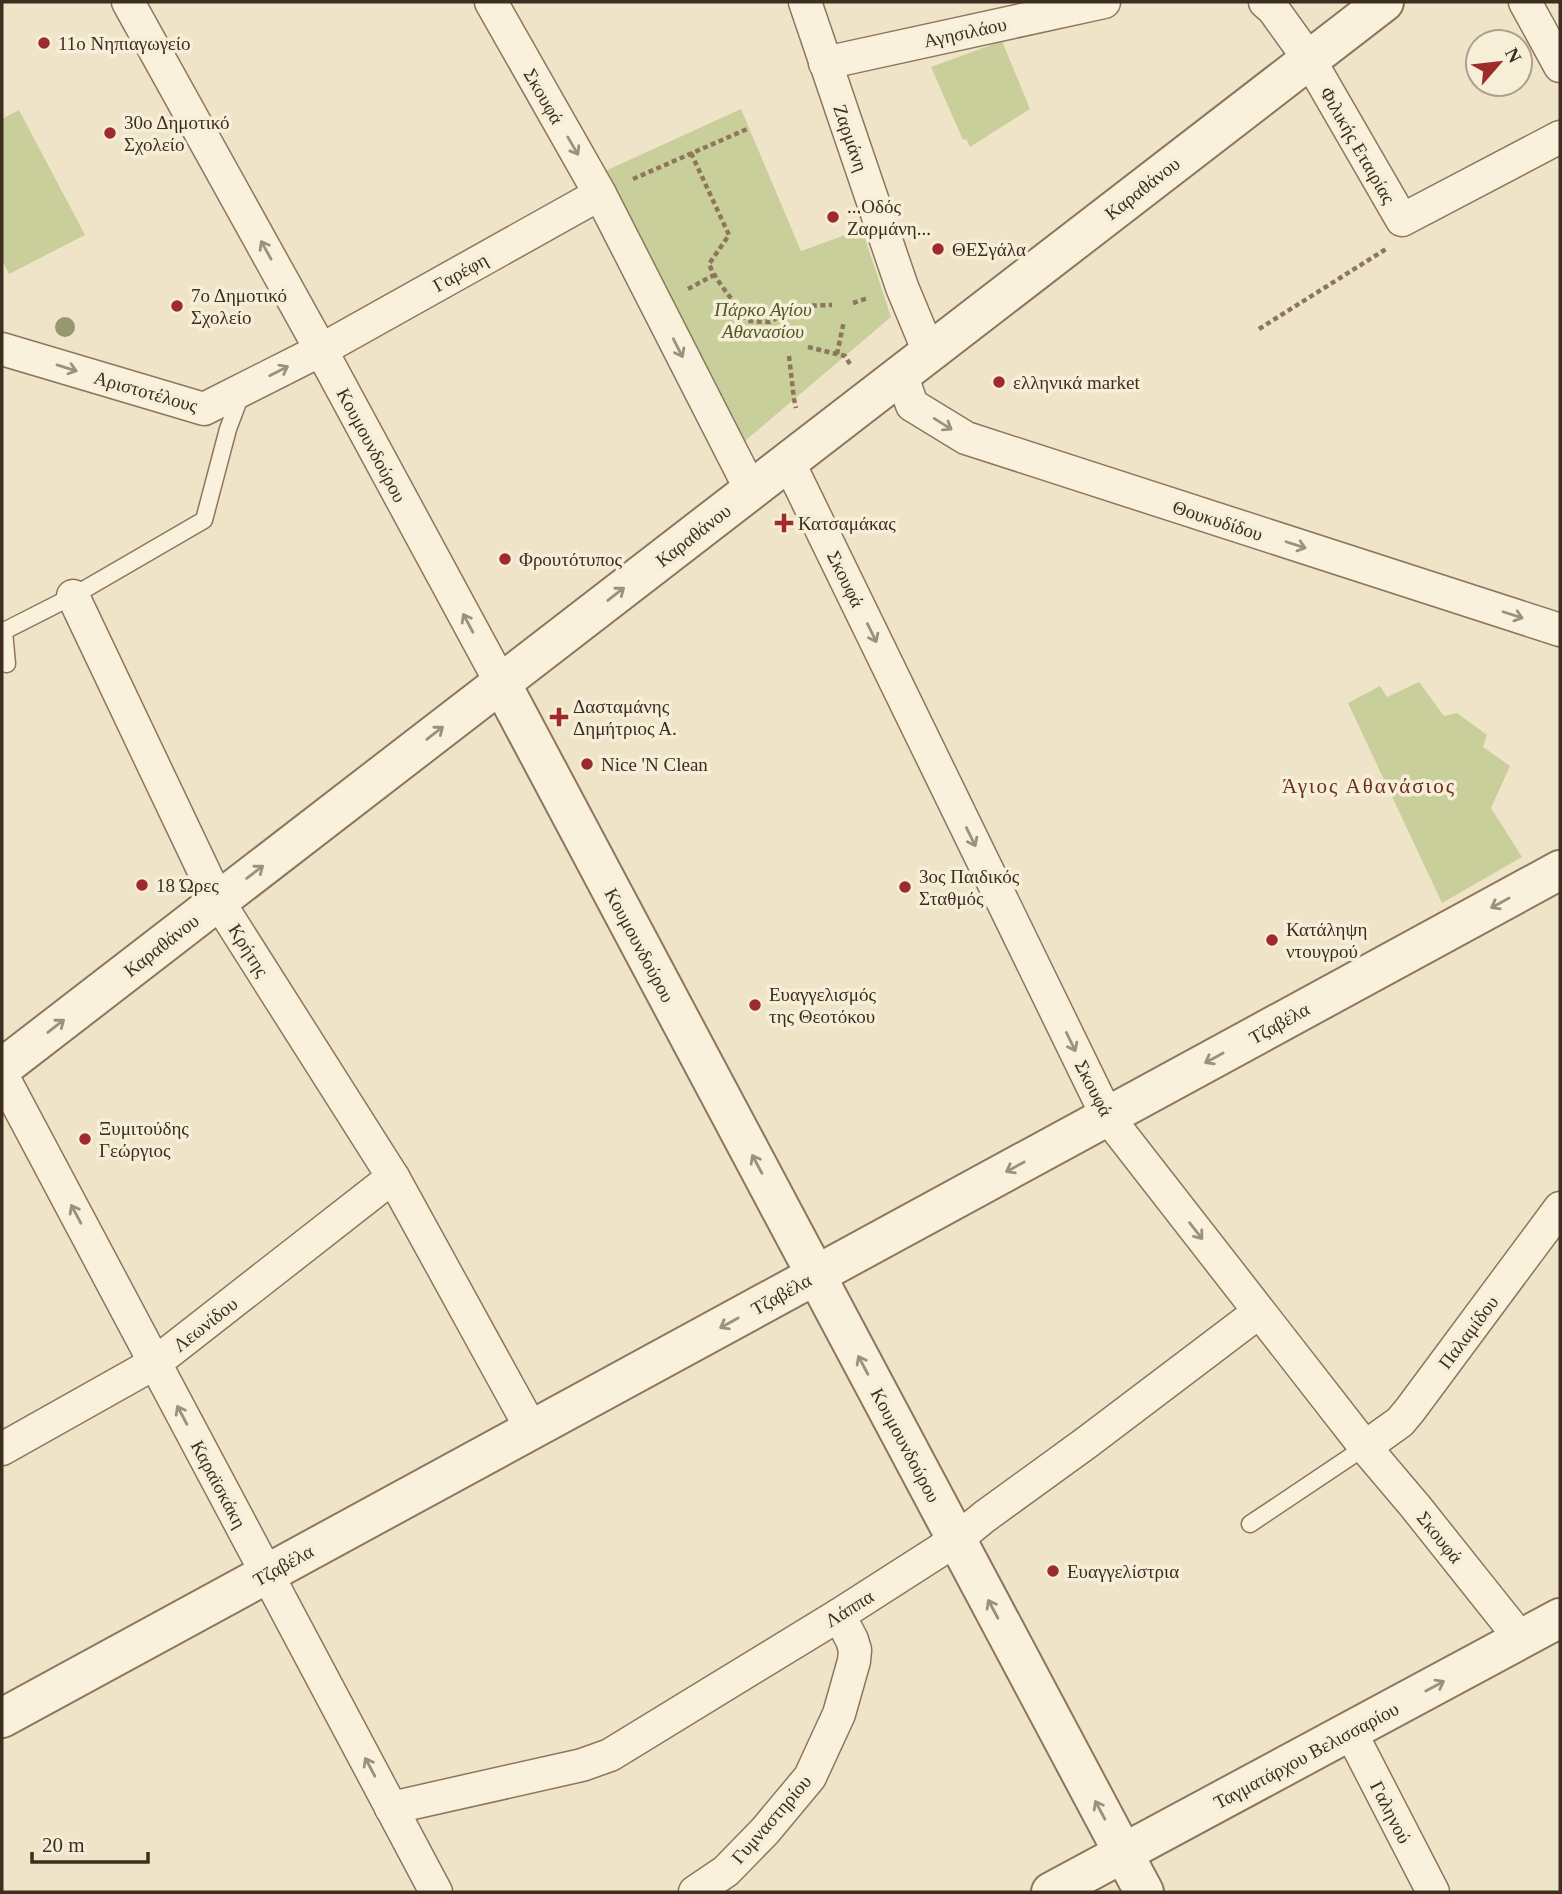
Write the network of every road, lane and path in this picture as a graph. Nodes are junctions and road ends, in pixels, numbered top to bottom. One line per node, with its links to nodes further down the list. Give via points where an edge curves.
1 (128, 2): 23 (street, Κουμουνδούρου, one-way to 1)
2 (491, 2): 14 (street, Σκουφά, one-way to 14)
3 (805, 2): 9 (street, Ζαρμάνη)
4 (1104, 2): 9 (street, Αγησιλάου)
5 (1265, 2): 8 (street)
6 (1384, 2): 8 (street, Καραθάνου)
7 (1525, 2): 10 (street)
8 (1309, 60): 15 (street, Φιλικής Εταιρίας); 27 (street, Καραθάνου)
9 (825, 63): 27 (street, Ζαρμάνη, via 902,287)
10 (1560, 66)
11 (747, 129): 13 (path)
12 (1560, 136): 15 (street, Φιλικής Εταιρίας)
13 (691, 153): 14 (path); 16 (path, via 729,235 709,264)
14 (600, 194): 23 (street, Γαρέφη); 30 (street, Σκουφά, one-way to 30)
15 (1402, 220): 20 (path, via 1398,241)
16 (714, 275): 17 (path); 18 (path, via 747,321 770,322 797,306)
17 (707, 279)
18 (832, 305)
19 (844, 321): 24 (path)
20 (1259, 329)
21 (808, 347): 24 (path)
22 (2, 349): 28 (street, Αριστοτέλους, one-way to 28, via 204,410)
23 (321, 350): 28 (street, Αριστοτέλους, one-way to 23); 34 (street, Κουμουνδούρου, one-way to 23)
24 (837, 354): 26 (path)
25 (789, 356): 29 (path)
26 (845, 356)
27 (915, 363): 29 (street, Καραθάνου); 32 (street, Θουκυδίδου, one-way to 32, via 912,405 966,438)
28 (243, 390): 31 (lane, via 204,520)
29 (798, 454): 30 (street, Καραθάνου); 39 (street, Σκουφά, one-way to 39)
30 (751, 490): 34 (street, Καραθάνου, one-way to 30)
31 (73, 596): 33 (lane, via 4,631); 36 (street, Κρήτης)
32 (1560, 630)
33 (7, 664)
34 (500, 683): 36 (street, Καραθάνου, one-way to 34); 42 (street, Κουμουνδούρου, one-way to 34)
35 (1560, 870): 39 (street, Τζαβέλα, one-way to 39)
36 (218, 901): 37 (street, Καραθάνου, one-way to 36); 40 (street, Κρήτης)
37 (2, 1068)
38 (2, 1075): 44 (street, Καραϊσκάκη, one-way to 38)
39 (1107, 1116): 42 (street, Τζαβέλα, one-way to 42); 43 (street, Σκουφά, one-way to 43)
40 (393, 1177): 44 (street, Λεωνίδου); 45 (street, Κρήτης)
41 (1560, 1208): 46 (street, Παλαμίδου, via 1410,1410)
42 (816, 1275): 45 (street, Τζαβέλα, one-way to 45); 49 (street, Κουμουνδούρου, one-way to 42)
43 (1259, 1312): 46 (street, Σκουφά); 49 (street, Λάππα)
44 (155, 1363): 47 (street, Λεωνίδου); 50 (street, Καραϊσκάκη, one-way to 44)
45 (532, 1430): 50 (street, Τζαβέλα)
46 (1365, 1447): 48 (lane); 53 (street, Σκουφά)
47 (2, 1448)
48 (1250, 1524)
49 (956, 1540): 51 (street, Λάππα); 57 (street, Κουμουνδούρου, one-way to 49)
50 (267, 1573): 54 (street, Τζαβέλα); 56 (street, Καραϊσκάκη, one-way to 50)
51 (839, 1615): 56 (street, Λάππα, via 610,1755); 59 (street, Γυμναστηρίου, via 852,1640 854,1661 839,1714 810,1777 758,1839 726,1871)
52 (1560, 1618): 53 (street, Ταγματάρχου Βελισσαρίου)
53 (1521, 1639): 55 (street, Ταγματάρχου Βελισσαρίου, one-way to 53)
54 (2, 1718)
55 (1350, 1731): 57 (street, Ταγματάρχου Βελισσαρίου); 62 (street, Γαληνού)
56 (391, 1808): 58 (street, Καραϊσκάκη)
57 (1123, 1854): 60 (street, Ταγματάρχου Βελισσαρίου); 61 (street, Κουμουνδούρου)
58 (436, 1892)
59 (695, 1892)
60 (1051, 1892)
61 (1144, 1892)
62 (1433, 1892)

